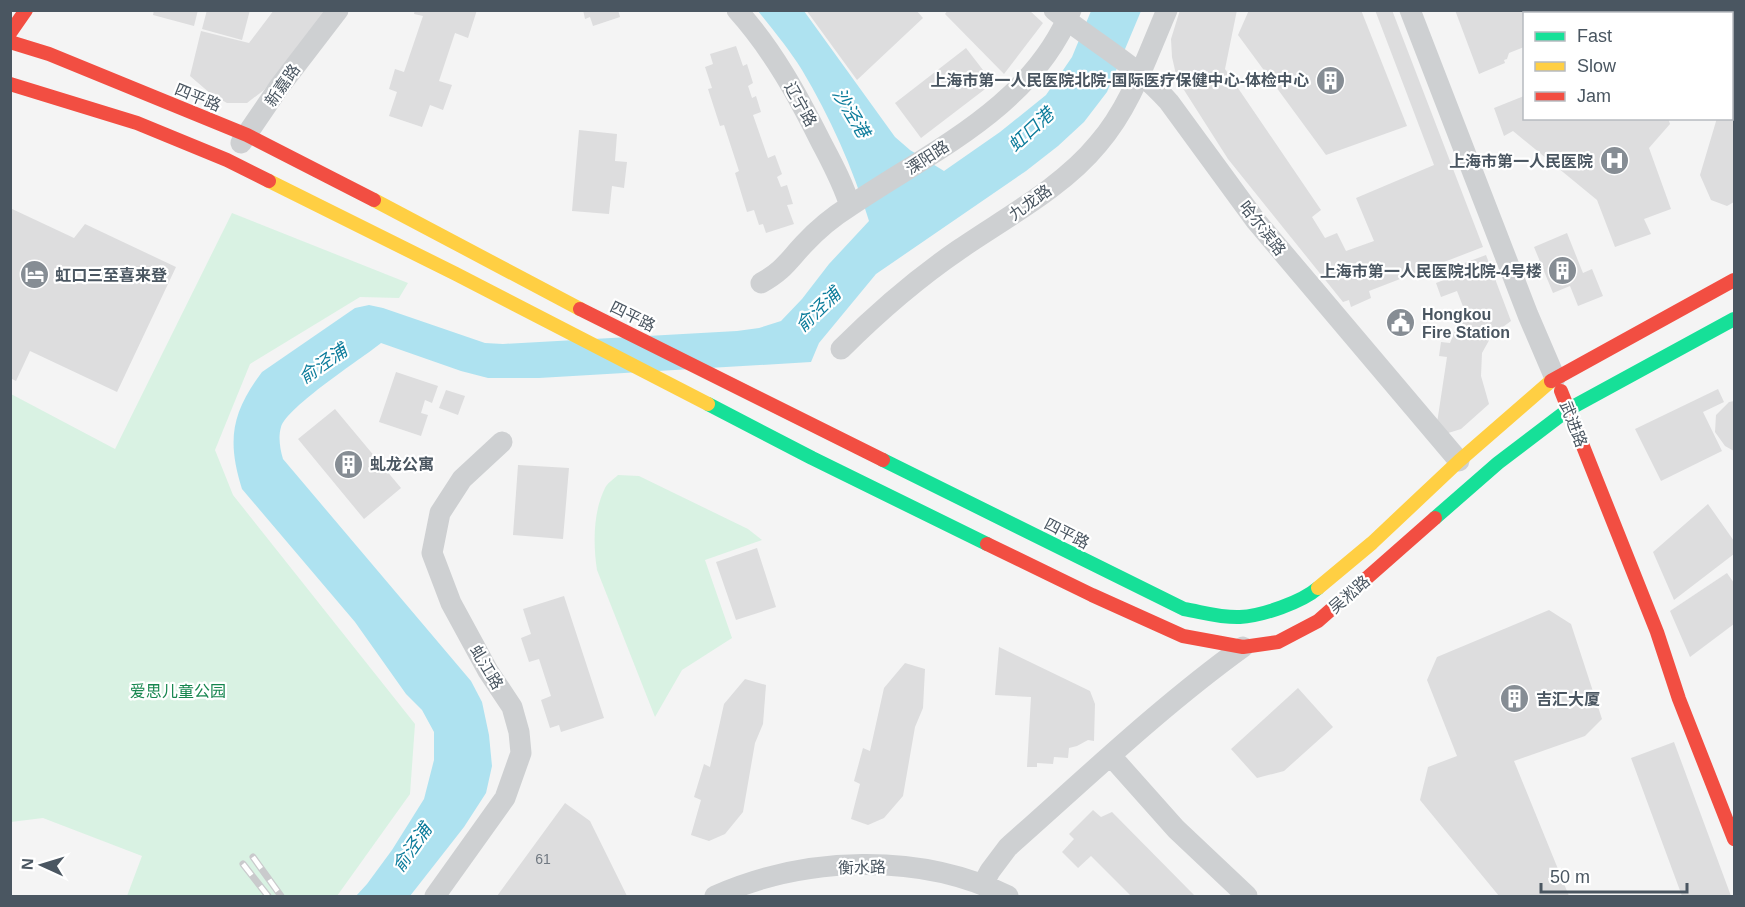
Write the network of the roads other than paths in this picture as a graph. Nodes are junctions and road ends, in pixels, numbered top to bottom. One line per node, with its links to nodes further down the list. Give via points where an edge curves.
1 (26, 10): 7 (main road)
2 (338, 10): 11 (street, 新嘉路)
3 (737, 10): 13 (street, 辽宁路, via 800,100 838,176)
4 (1167, 10): 9 (street, 九龙路)
5 (1410, 10): 18 (street, 武进路)
6 (1068, 18): 9 (street, 哈尔滨路); 13 (street, 溧阳路, via 1053,47 1001,105)
7 (10, 33)
8 (10, 42): 11 (main road, 四平路, via 49,54)
9 (1132, 67): 17 (street, 九龙路, via 1120,116 1097,146 1007,219 914,283); 21 (street, 哈尔滨路, via 1169,102 1256,221)
10 (10, 84): 12 (main road, via 137,123)
11 (248, 135): 12 (street, 新嘉路); 22 (main road, 四平路, via 561,299 1184,609)
12 (226, 160): 23 (main road, via 1092,596 1183,636)
13 (856, 202): 15 (street, 溧阳路, via 817,231 782,270)
14 (1734, 280): 18 (main road, 吴淞路)
15 (761, 283)
16 (1734, 319): 19 (main road, 吴淞路)
17 (841, 349)
18 (1555, 378): 19 (main road, 武进路); 21 (main road, 吴淞路)
19 (1569, 409): 23 (main road, 吴淞路, via 1482,476 1318,621 1278,642); 25 (main road, 武进路)
20 (502, 442): 27 (street, 虬江路, via 462,479 440,513 432,554 451,603 512,707 521,753 505,798)
21 (1459, 461): 22 (main road, 吴淞路, via 1309,596)
22 (1239, 617)
23 (1244, 647): 24 (street, 吴淞路, via 1196,682)
24 (1111, 756): 26 (street, 吴淞路, via 1008,847); 30 (street, via 1176,829)
25 (1734, 839)
26 (983, 884): 28 (street, 衡水路, via 908,867 870,865 795,872); 29 (street, 衡水路)
27 (435, 897)
28 (715, 897)
29 (1008, 897)
30 (1247, 897)

